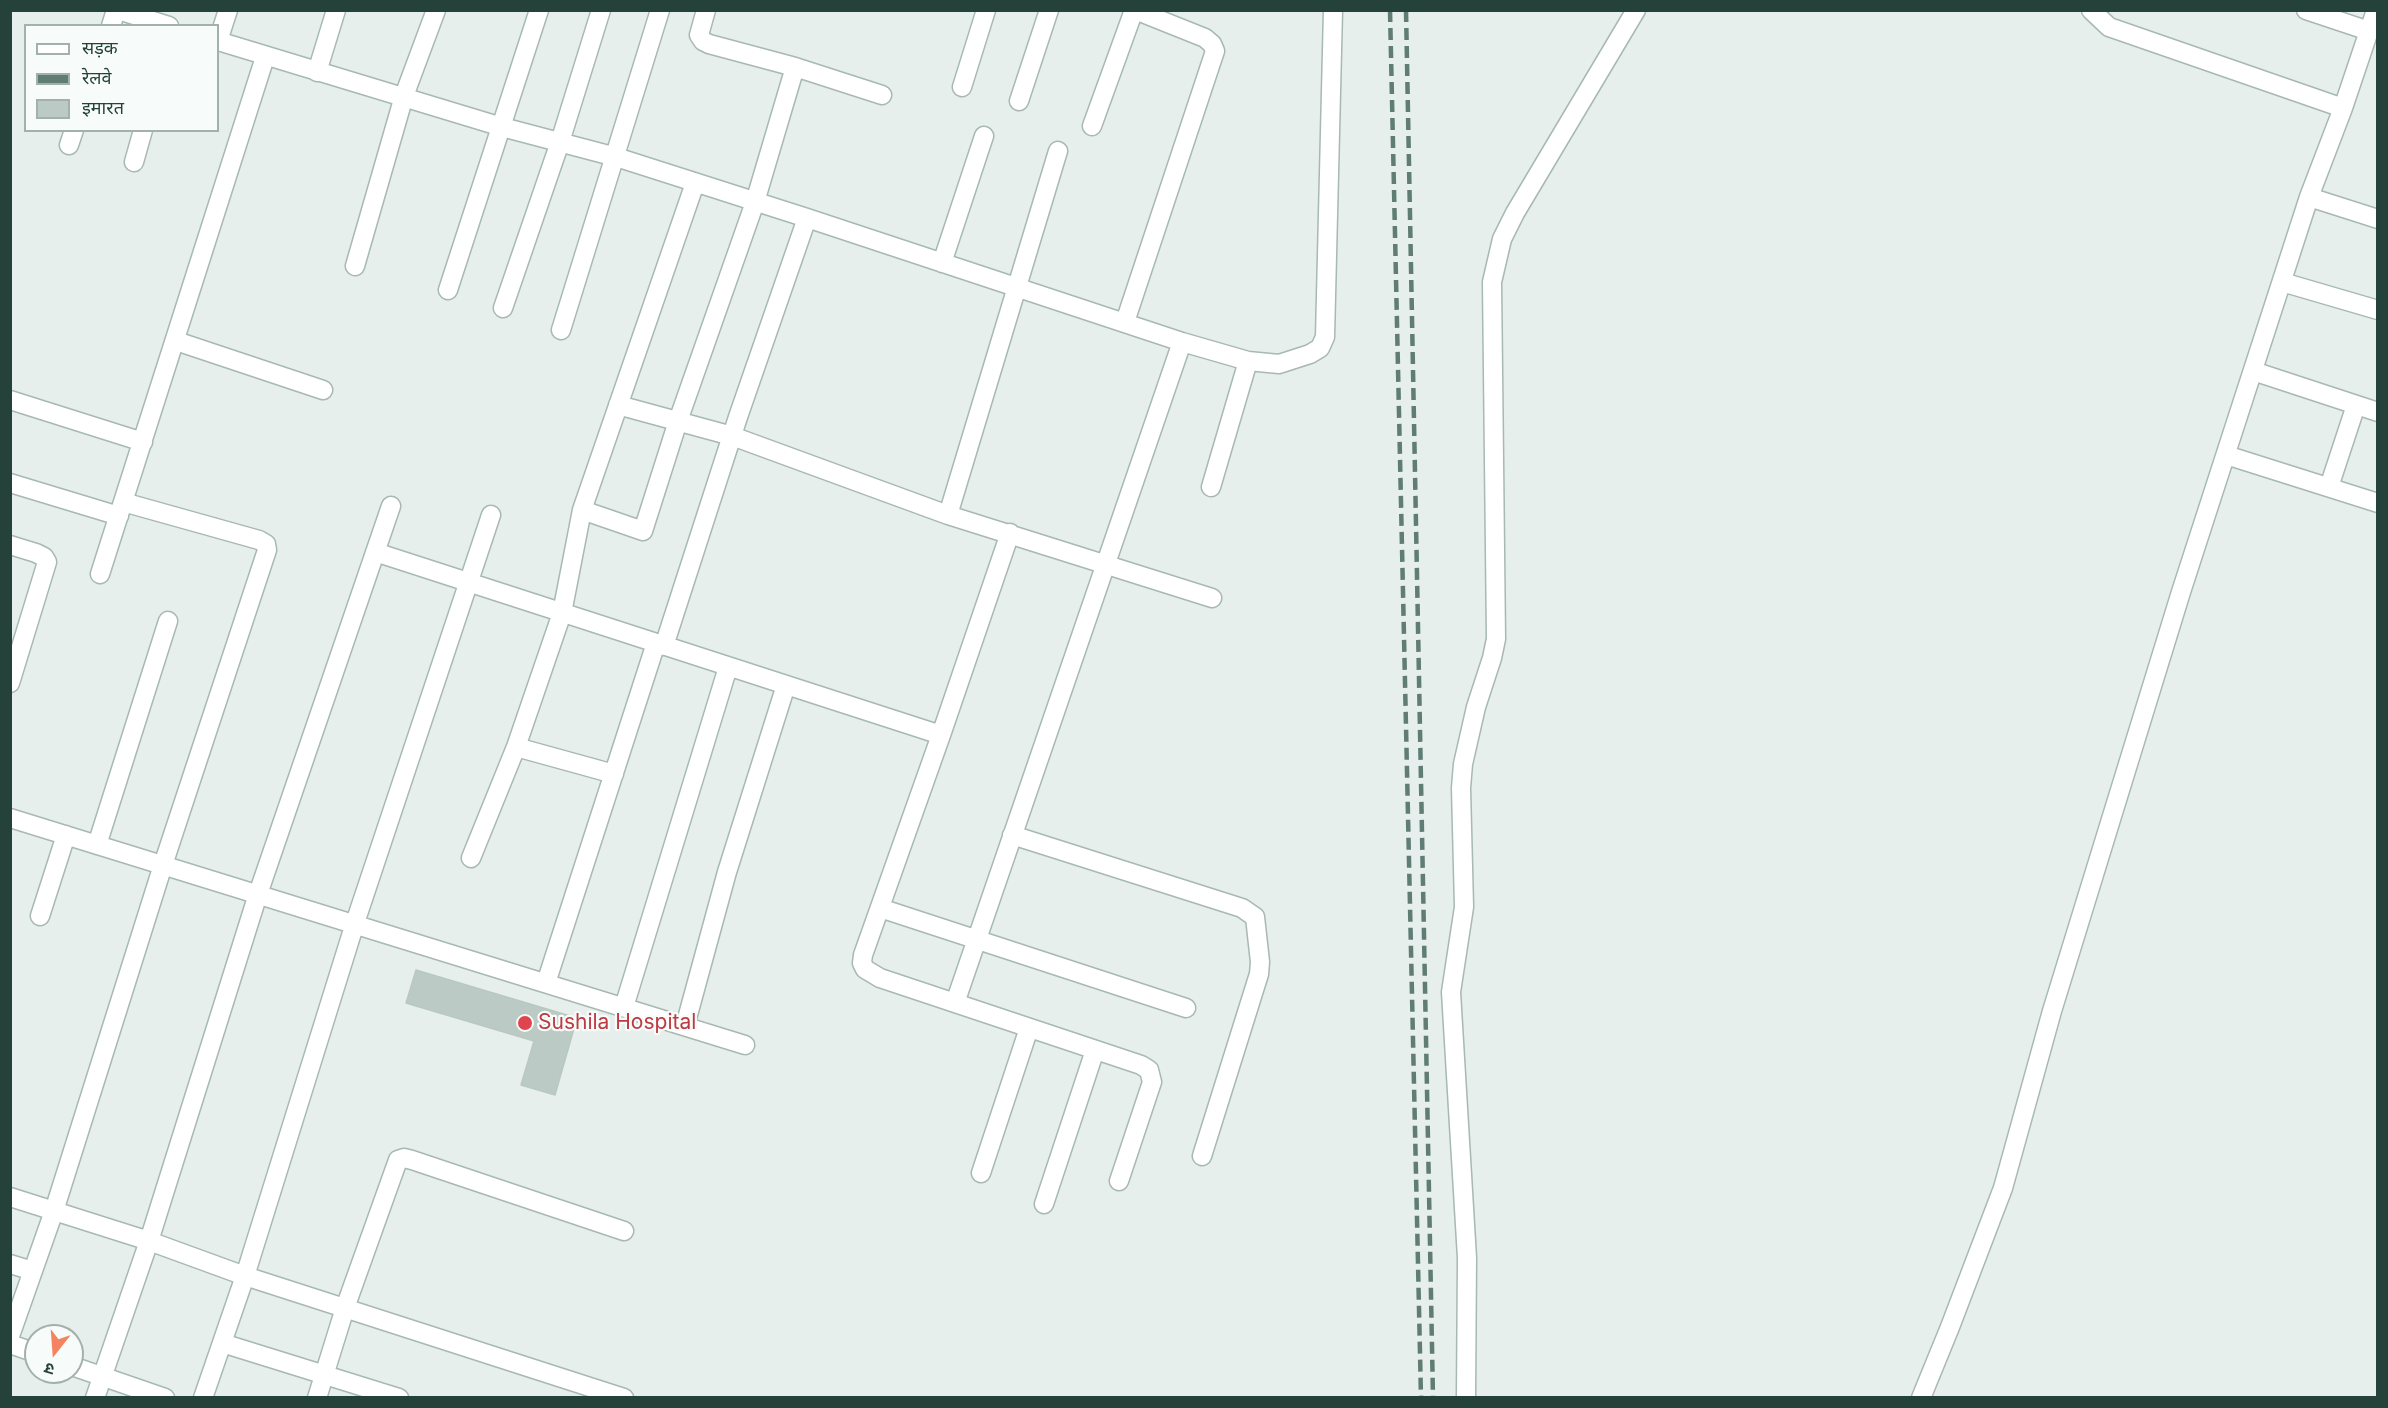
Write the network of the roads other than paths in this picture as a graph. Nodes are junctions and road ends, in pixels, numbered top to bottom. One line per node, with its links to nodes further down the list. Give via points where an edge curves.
1 (117, 10): 17 (street)
2 (228, 10): 19 (street)
3 (336, 10): 23 (street)
4 (436, 10): 26 (street)
5 (539, 10): 30 (street)
6 (601, 10): 33 (street)
7 (660, 10): 35 (street)
8 (706, 10): 22 (street, via 699,35 703,41)
9 (986, 10): 24 (street)
10 (1049, 10): 27 (street)
11 (1134, 10): 29 (street); 49 (street, via 1205,38 1215,51)
12 (1333, 10): 53 (street, via 1324,337 1320,348 1310,354 1279,364)
13 (1636, 10): 132 (street, via 1515,213 1502,239 1492,282 1496,639 1463,764 1464,907 1451,992 1467,1258)
14 (2307, 10): 18 (street)
15 (2376, 10): 18 (street)
16 (2095, 12): 28 (street, via 2109,27)
17 (162, 24)
18 (2369, 31): 28 (street)
19 (219, 38)
20 (219, 41): 21 (street)
21 (265, 57): 23 (street); 51 (street)
22 (795, 67): 25 (street); 39 (street)
23 (317, 72): 26 (street)
24 (962, 87)
25 (882, 94)
26 (404, 96): 30 (street); 43 (street)
27 (1018, 102)
28 (2343, 108): 38 (street)
29 (1092, 126)
30 (502, 127): 33 (street); 46 (street)
31 (142, 132): 36 (street)
32 (984, 136): 42 (street)
33 (560, 142): 35 (street); 47 (street)
34 (1058, 151): 45 (street)
35 (616, 157): 37 (street); 50 (street)
36 (134, 162)
37 (695, 183): 39 (street); 57 (street)
38 (2309, 197): 41 (street); 44 (street)
39 (755, 202): 40 (street); 60 (street)
40 (807, 218): 42 (street); 61 (street)
41 (2378, 219)
42 (942, 263): 45 (street)
43 (355, 266)
44 (2282, 282): 48 (street); 54 (street)
45 (1016, 288): 49 (street); 72 (street)
46 (448, 290)
47 (503, 308)
48 (2378, 310)
49 (1125, 322): 52 (street)
50 (561, 330)
51 (176, 341): 55 (street); 62 (street)
52 (1182, 342): 53 (street); 76 (street)
53 (1248, 361): 66 (street)
54 (2253, 371): 58 (street); 63 (street)
55 (322, 390)
56 (10, 400): 62 (street)
57 (618, 405): 60 (street); 70 (street)
58 (2356, 405): 59 (street); 65 (street)
59 (2378, 412)
60 (678, 422): 61 (street); 70 (street, via 644,531)
61 (732, 436): 72 (street); 83 (street)
62 (143, 442): 69 (street)
63 (2226, 455): 65 (street); 133 (street, via 2055,1000 2003,1188)
64 (10, 483): 69 (street)
65 (2329, 487): 67 (street)
66 (1211, 488)
67 (2378, 502)
68 (391, 506): 75 (street)
69 (121, 509): 77 (street); 95 (street, via 259,540 267,550)
70 (582, 510): 80 (street)
71 (491, 515): 78 (street)
72 (948, 515): 73 (street)
73 (1010, 534): 76 (street); 87 (street)
74 (10, 544): 82 (street, via 36,552 47,562)
75 (375, 552): 78 (street); 96 (street)
76 (1106, 563): 79 (street); 92 (street)
77 (100, 574)
78 (468, 583): 80 (street); 99 (street)
79 (1212, 598)
80 (562, 613): 83 (street); 88 (street)
81 (168, 621): 93 (street)
82 (18, 634): 85 (street)
83 (660, 645): 84 (street); 89 (street)
84 (728, 666): 86 (street); 103 (street)
85 (10, 683)
86 (786, 685): 87 (street); 105 (street)
87 (941, 735): 97 (street)
88 (516, 747): 89 (street); 94 (street)
89 (614, 774): 101 (street)
90 (10, 818): 91 (street)
91 (66, 835): 93 (street); 98 (street)
92 (1012, 835): 100 (street); 109 (street, via 1242,908 1255,917 1259,974)
93 (97, 845): 95 (street)
94 (471, 858)
95 (163, 865): 96 (street); 114 (street)
96 (258, 894): 99 (street); 116 (street)
97 (880, 908): 100 (street); 102 (street, via 863,955 865,969 880,978)
98 (40, 916)
99 (355, 923): 101 (street); 119 (street)
100 (975, 939): 102 (street); 104 (street)
101 (546, 983): 103 (street)
102 (955, 1003): 106 (street)
103 (624, 1007): 105 (street)
104 (1186, 1008)
105 (685, 1026): 107 (street)
106 (1029, 1028): 108 (street); 110 (street)
107 (745, 1045)
108 (1095, 1050): 111 (street, via 1141,1065 1151,1076); 113 (street)
109 (1202, 1156)
110 (981, 1173)
111 (1119, 1181)
112 (10, 1197): 114 (street)
113 (1044, 1204)
114 (54, 1211): 116 (street); 118 (street)
115 (624, 1231): 120 (street, via 404,1158 395,1166)
116 (149, 1241): 119 (street); 125 (street)
117 (10, 1264): 118 (street)
118 (33, 1271): 121 (street)
119 (245, 1276): 120 (street); 122 (street)
120 (345, 1308): 124 (street); 131 (street)
121 (10, 1336)
122 (222, 1343): 124 (street); 128 (street)
123 (84, 1370): 125 (street)
124 (324, 1374): 129 (street); 130 (street)
125 (104, 1377): 126 (street); 127 (street)
126 (96, 1398)
127 (165, 1398)
128 (203, 1398)
129 (317, 1398)
130 (399, 1398)
131 (624, 1398)
132 (1466, 1398)
133 (1921, 1398)

